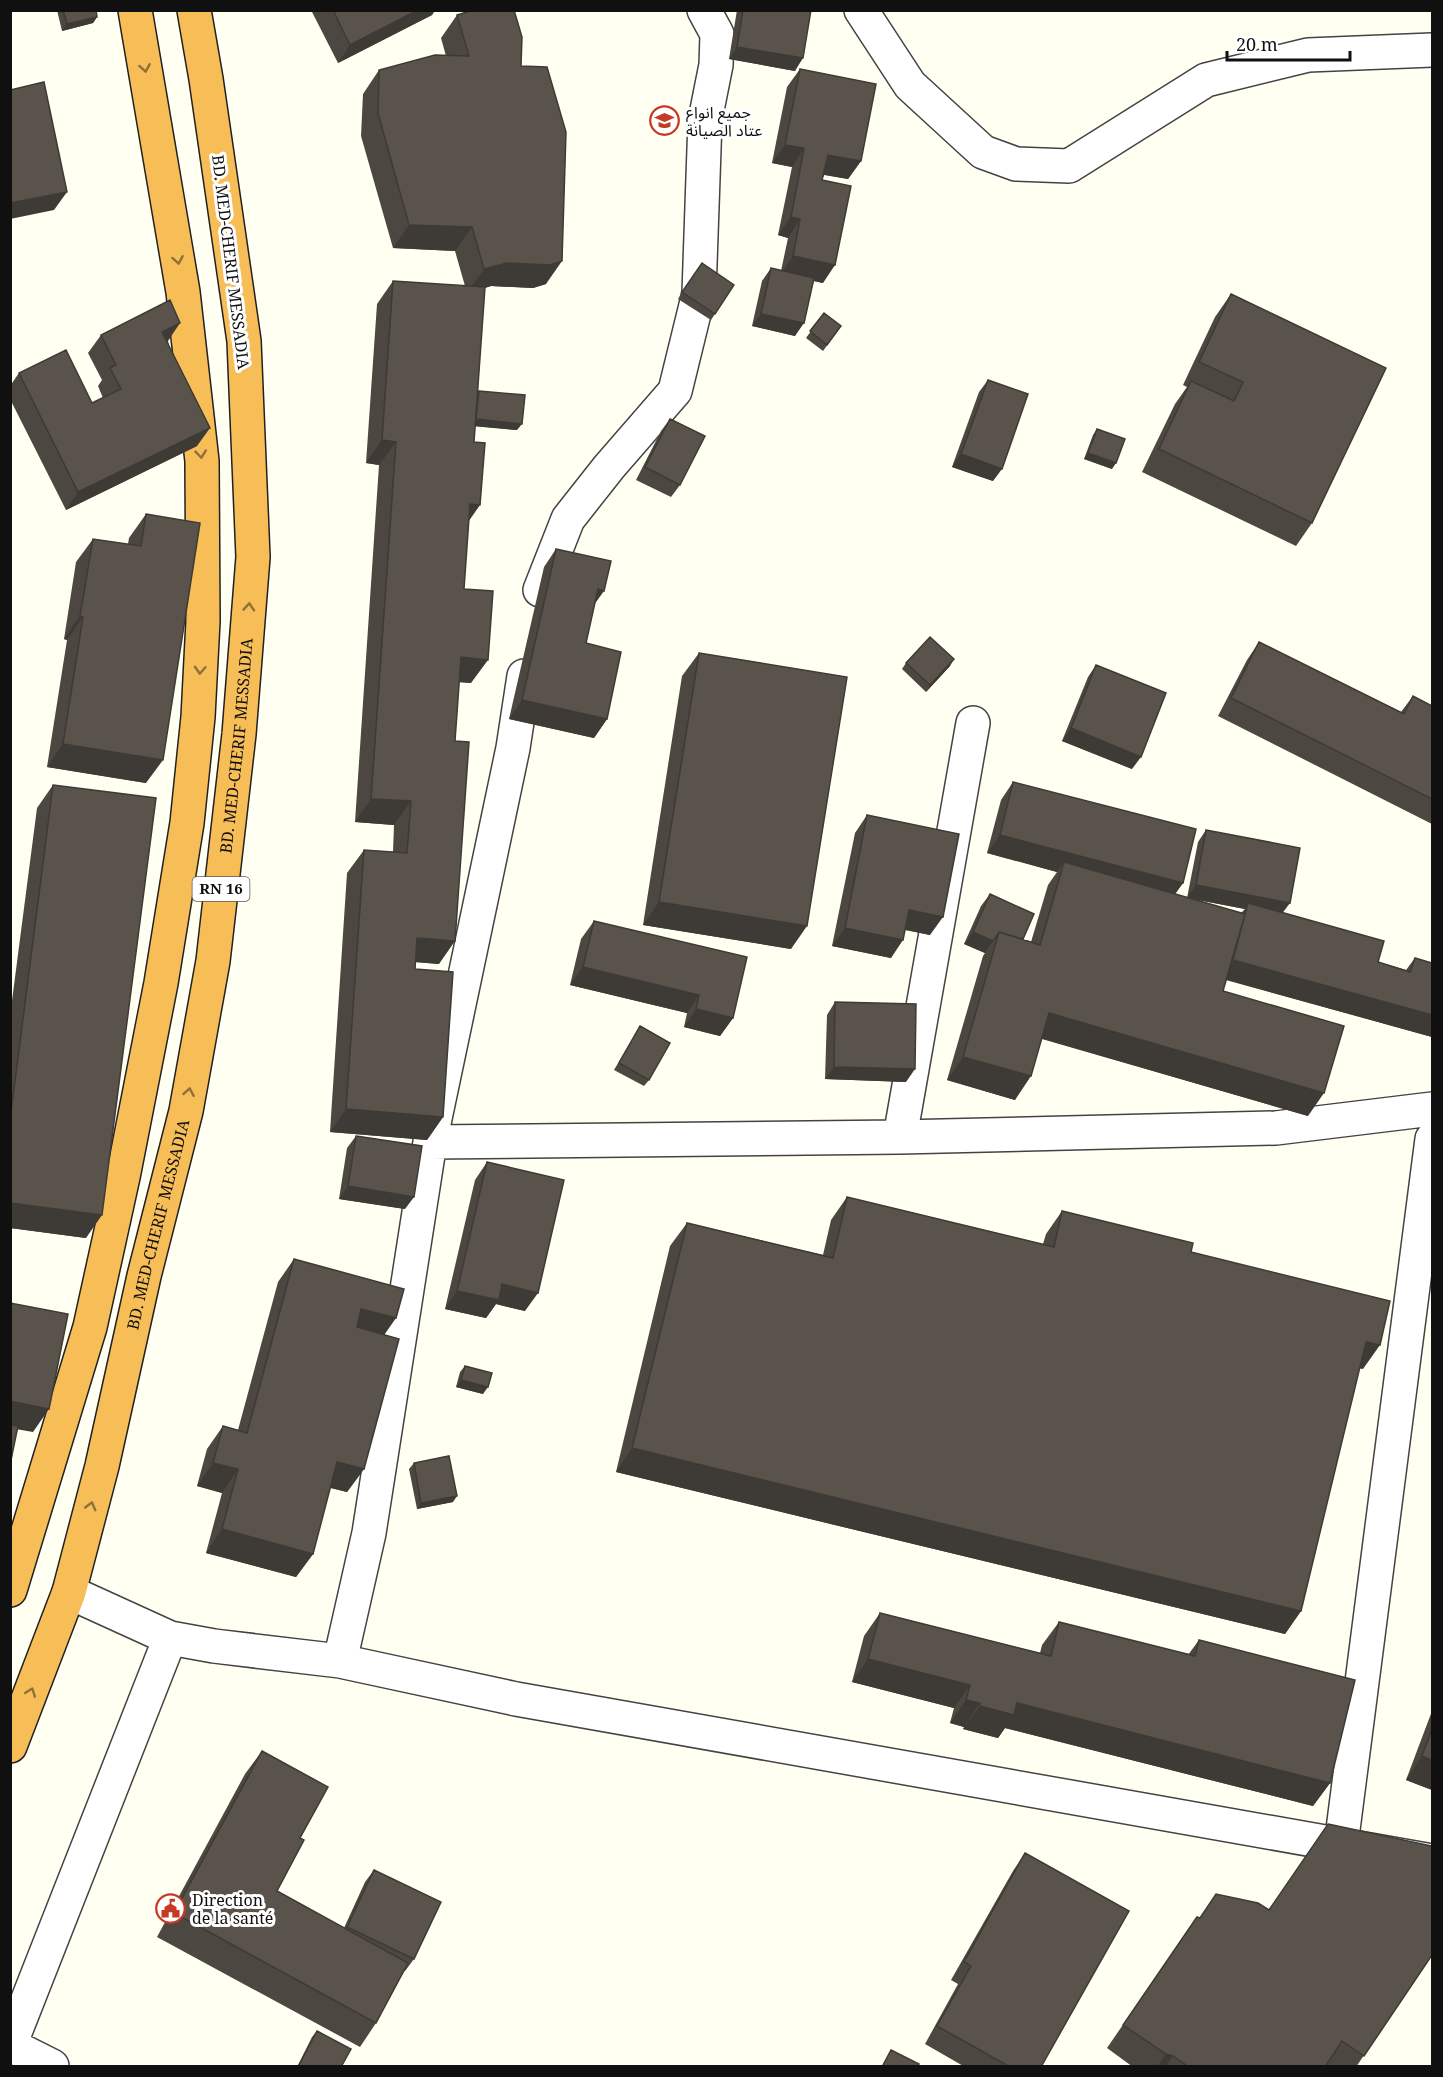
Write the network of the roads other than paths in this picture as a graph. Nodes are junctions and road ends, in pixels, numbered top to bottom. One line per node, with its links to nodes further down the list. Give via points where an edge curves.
1 (135, 10): 11 (highway, RN 16, one-way to 11, via 183,292 202,461 203,621 198,717 161,983 123,1177 90,1327)
2 (194, 10): 13 (highway, BD. MED-CHERIF MESSADIA / RN 16, one-way to 2, via 186,1110 213,961 241,711 253,557 244,341)
3 (704, 10): 10 (street, via 717,34 716,65 705,120 699,293 675,391 568,519 536,601 513,748)
4 (861, 10): 5 (street, via 910,85 983,152 1016,164 1069,166 1206,80 1308,55)
5 (1432, 50)
6 (973, 723): 8 (street)
7 (1432, 1109): 8 (street, via 1276,1128)
8 (900, 1137): 10 (street)
9 (1432, 1139): 17 (street)
10 (430, 1142): 15 (street, via 369,1533)
11 (18, 1550): 12 (highway, RN 16)
12 (10, 1590)
13 (69, 1592): 14 (street); 16 (highway, BD. MED-CHERIF MESSADIA / RN 16, one-way to 13)
14 (170, 1638): 15 (street); 19 (street)
15 (340, 1661): 17 (street, via 516,1699)
16 (10, 1746)
17 (1341, 1845): 18 (street)
18 (1432, 1861)
19 (10, 2045): 20 (street)
20 (52, 2067)

